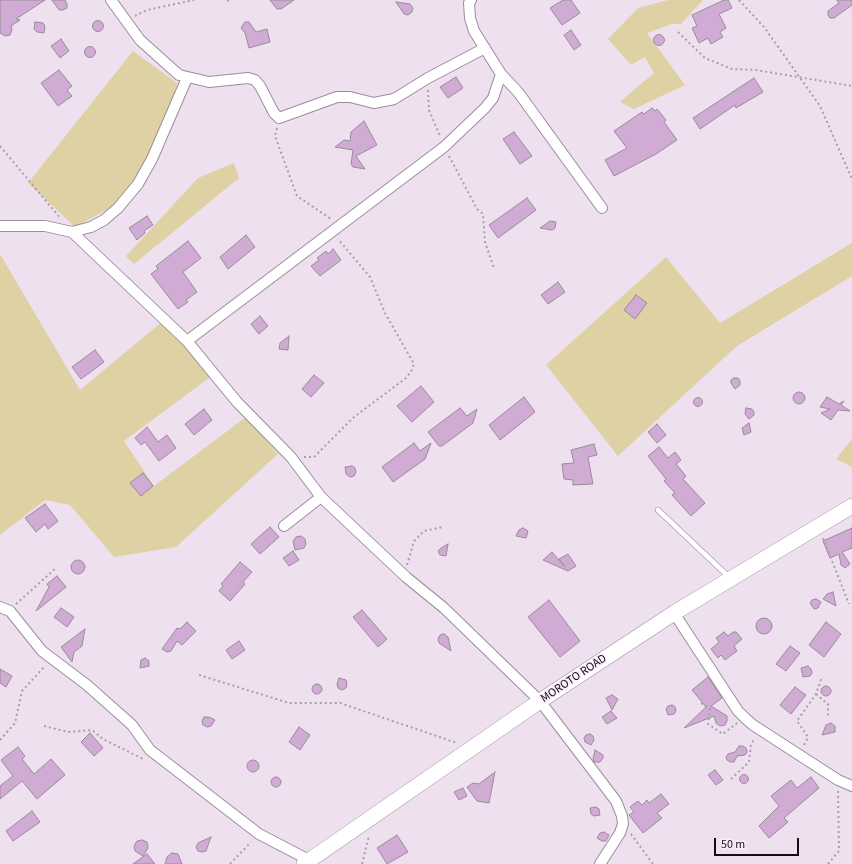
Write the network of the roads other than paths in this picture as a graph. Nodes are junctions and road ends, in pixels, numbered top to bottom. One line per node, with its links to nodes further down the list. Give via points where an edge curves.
1 (111, 0): 5 (street, via 140,40 164,63)
2 (471, 0): 3 (street, via 470,18 474,32)
3 (485, 48): 4 (street); 5 (street, via 394,99 374,103 350,97 337,97 279,118 255,80 248,78 209,82)
4 (501, 74): 6 (street, via 518,92); 9 (street, via 493,98 444,147)
5 (187, 78): 8 (street, via 152,159 138,184 104,220)
6 (602, 208)
7 (0, 226): 8 (street, via 45,226)
8 (72, 232): 9 (street)
9 (187, 341): 10 (street, via 237,402 291,457)
10 (321, 497): 13 (street); 17 (street, via 406,577 444,608)
11 (852, 506): 14 (main road, MOROTO ROAD)
12 (658, 510): 14 (lane)
13 (284, 526)
14 (731, 578): 16 (main road, MOROTO ROAD)
15 (0, 607): 19 (street, via 10,611 42,651 132,725 150,750 259,834)
16 (674, 613): 17 (main road, MOROTO ROAD); 18 (street, via 744,717 838,780)
17 (540, 701): 19 (main road, MOROTO ROAD); 20 (street, via 616,801 622,816 620,833)
18 (852, 786)
19 (307, 862)
20 (600, 864)

